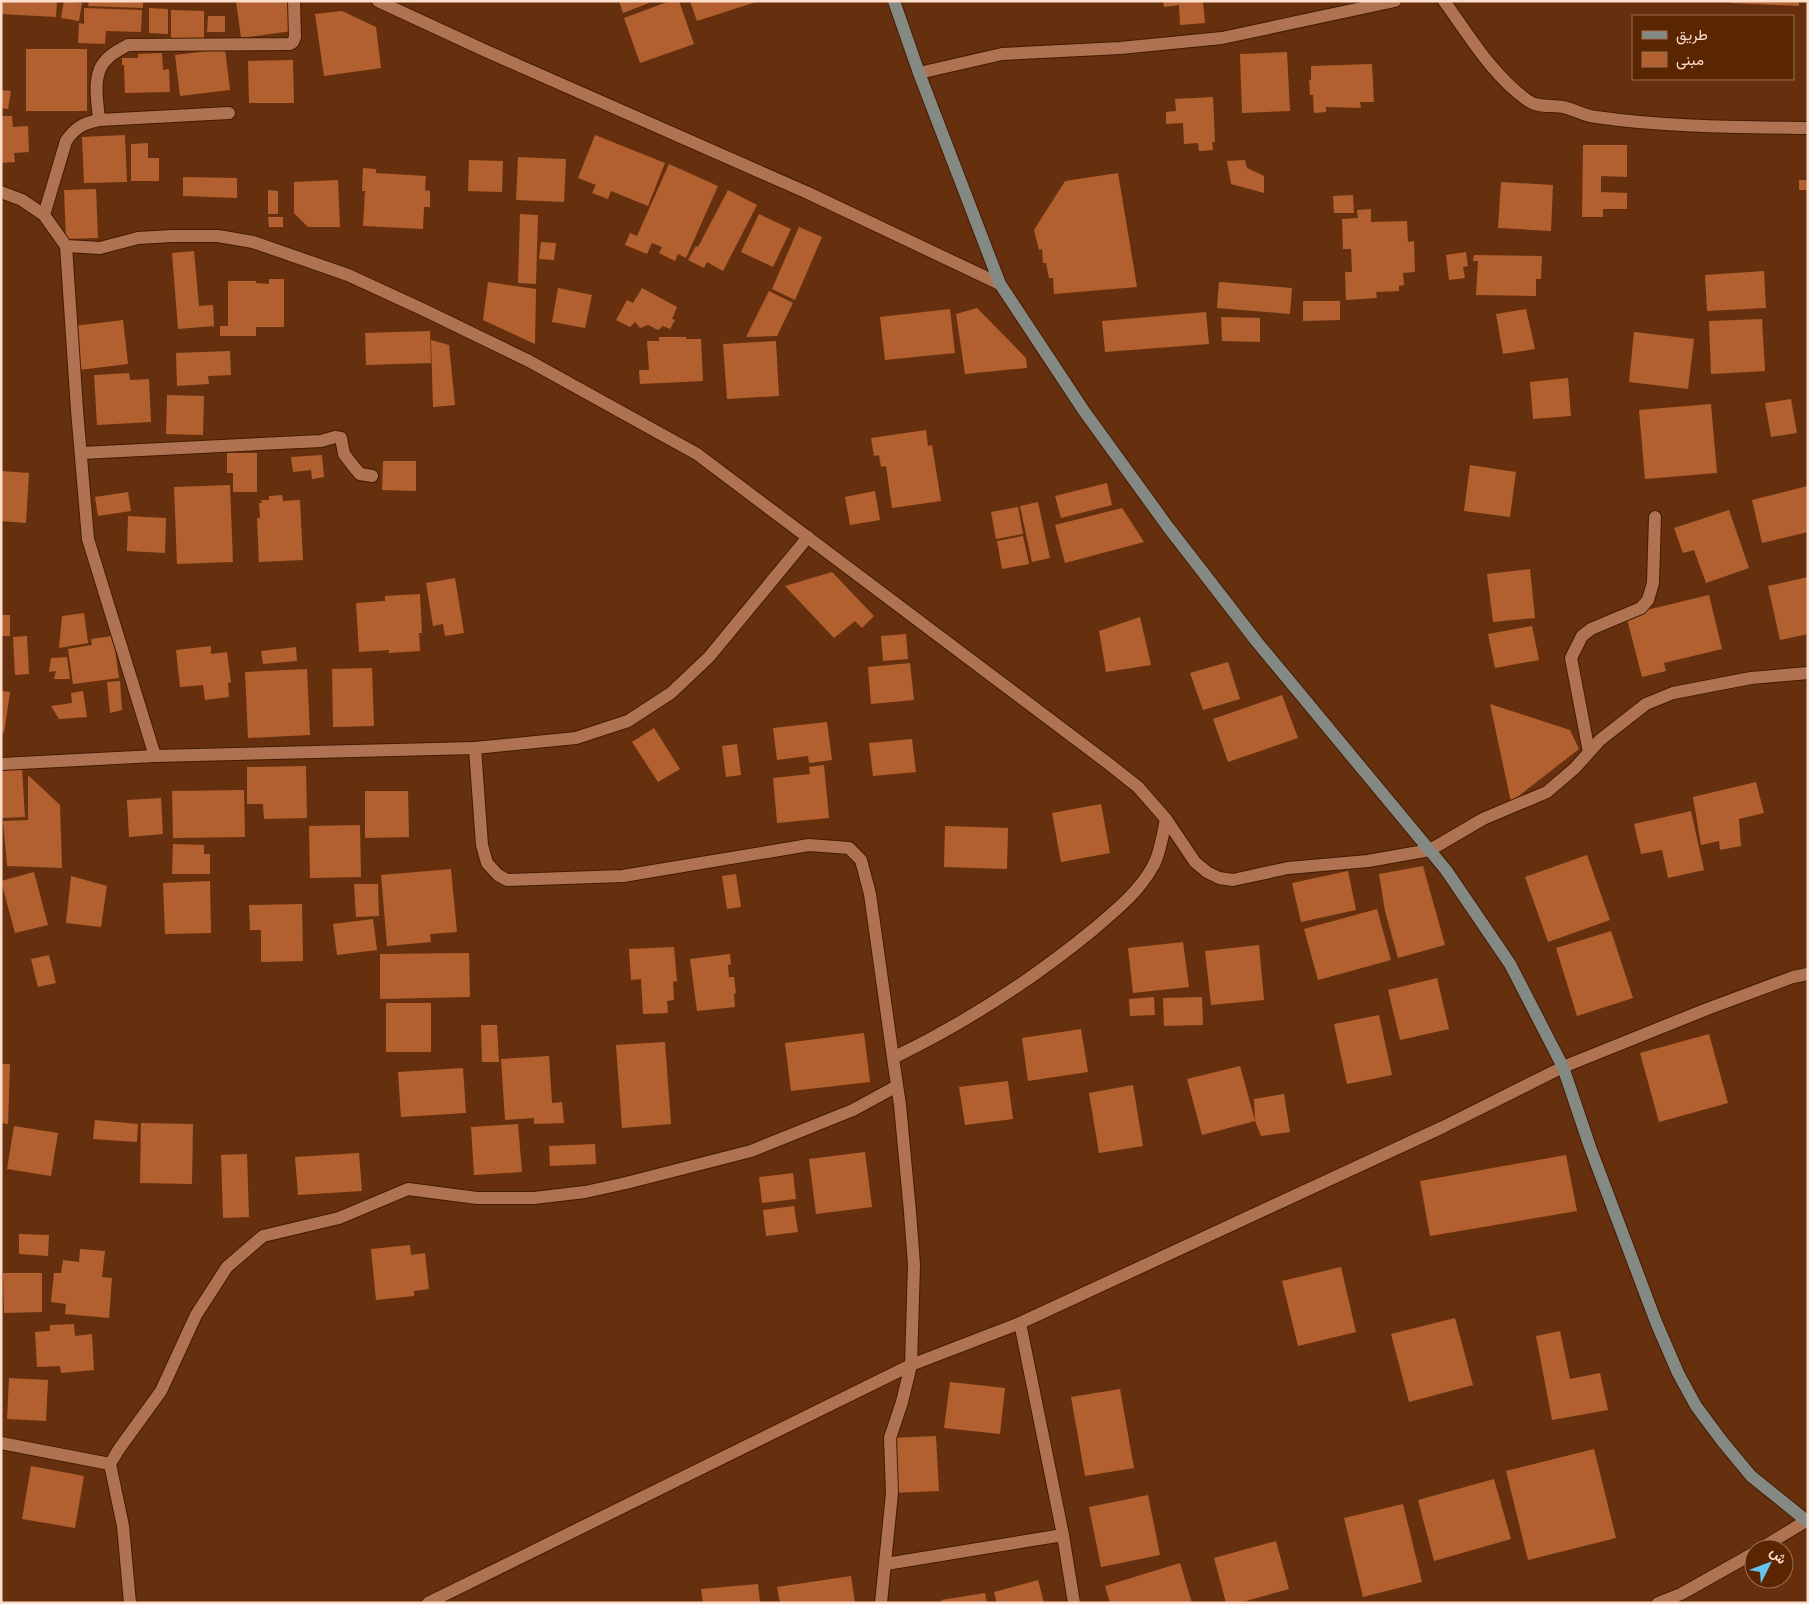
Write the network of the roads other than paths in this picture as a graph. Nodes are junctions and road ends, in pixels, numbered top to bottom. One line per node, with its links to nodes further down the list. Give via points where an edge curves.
1 (294, 1): 8 (street, via 295,37 290,44 128,45 114,53 104,61 99,72)
2 (378, 1): 13 (street, via 808,193)
3 (894, 1): 6 (street)
4 (1395, 1): 6 (street, via 1222,38 1120,48 1002,54)
5 (1444, 1): 9 (street, via 1482,56 1527,100 1538,106 1564,107 1593,117 1643,122)
6 (919, 73): 13 (street)
7 (230, 112): 8 (street)
8 (99, 120): 11 (street, via 81,125 66,141)
9 (1808, 128)
10 (1, 192): 11 (street, via 22,200)
11 (44, 215): 12 (street)
12 (66, 246): 14 (street); 17 (street, via 100,248 138,238 218,236 254,242 348,275 529,361 697,454)
13 (1000, 284): 24 (street, via 1084,411 1168,527 1257,642)
14 (80, 453): 15 (street, via 341,438 344,454 354,467 360,474); 21 (street, via 88,539)
15 (372, 476)
16 (1655, 517): 20 (street, via 1653,583 1648,600 1641,608 1591,629 1582,636 1571,658)
17 (808, 538): 19 (street, via 709,658 671,693 628,721 576,738); 23 (street, via 1110,764)
18 (1808, 673): 20 (street, via 1751,678 1673,693 1646,704)
19 (475, 748): 21 (street); 26 (street, via 482,845 487,862 507,880 624,876 809,845 849,848 861,860 870,894)
20 (1589, 752): 24 (street, via 1547,792 1483,819)
21 (155, 756): 22 (street)
22 (1, 764)
23 (1166, 819): 24 (street, via 1195,862 1219,878 1234,880 1288,868); 26 (street, via 1155,864 1125,903 1040,971 986,1007)
24 (1430, 850): 27 (street, via 1510,964)
25 (1808, 974): 27 (street, via 1707,1009)
26 (893, 1058): 28 (street)
27 (1563, 1067): 29 (street, via 1443,1127); 33 (street, via 1590,1147 1678,1373 1696,1406 1751,1476)
28 (897, 1086): 30 (street, via 914,1264); 32 (street, via 853,1110 751,1151 626,1183 534,1198 477,1198 408,1189 339,1218 263,1236 227,1267 196,1315 162,1391)
29 (1020, 1323): 30 (street); 34 (street)
30 (911, 1365): 37 (street, via 890,1438 892,1493); 39 (street)
31 (1, 1443): 32 (street)
32 (110, 1464): 38 (street, via 123,1526)
33 (1807, 1521): 35 (street)
34 (1064, 1535): 37 (street); 41 (street)
35 (1777, 1539)
36 (1744, 1559): 42 (street, via 1681,1594)
37 (886, 1564): 40 (street)
38 (130, 1603)
39 (428, 1603)
40 (881, 1603)
41 (1074, 1603)
42 (1658, 1603)

